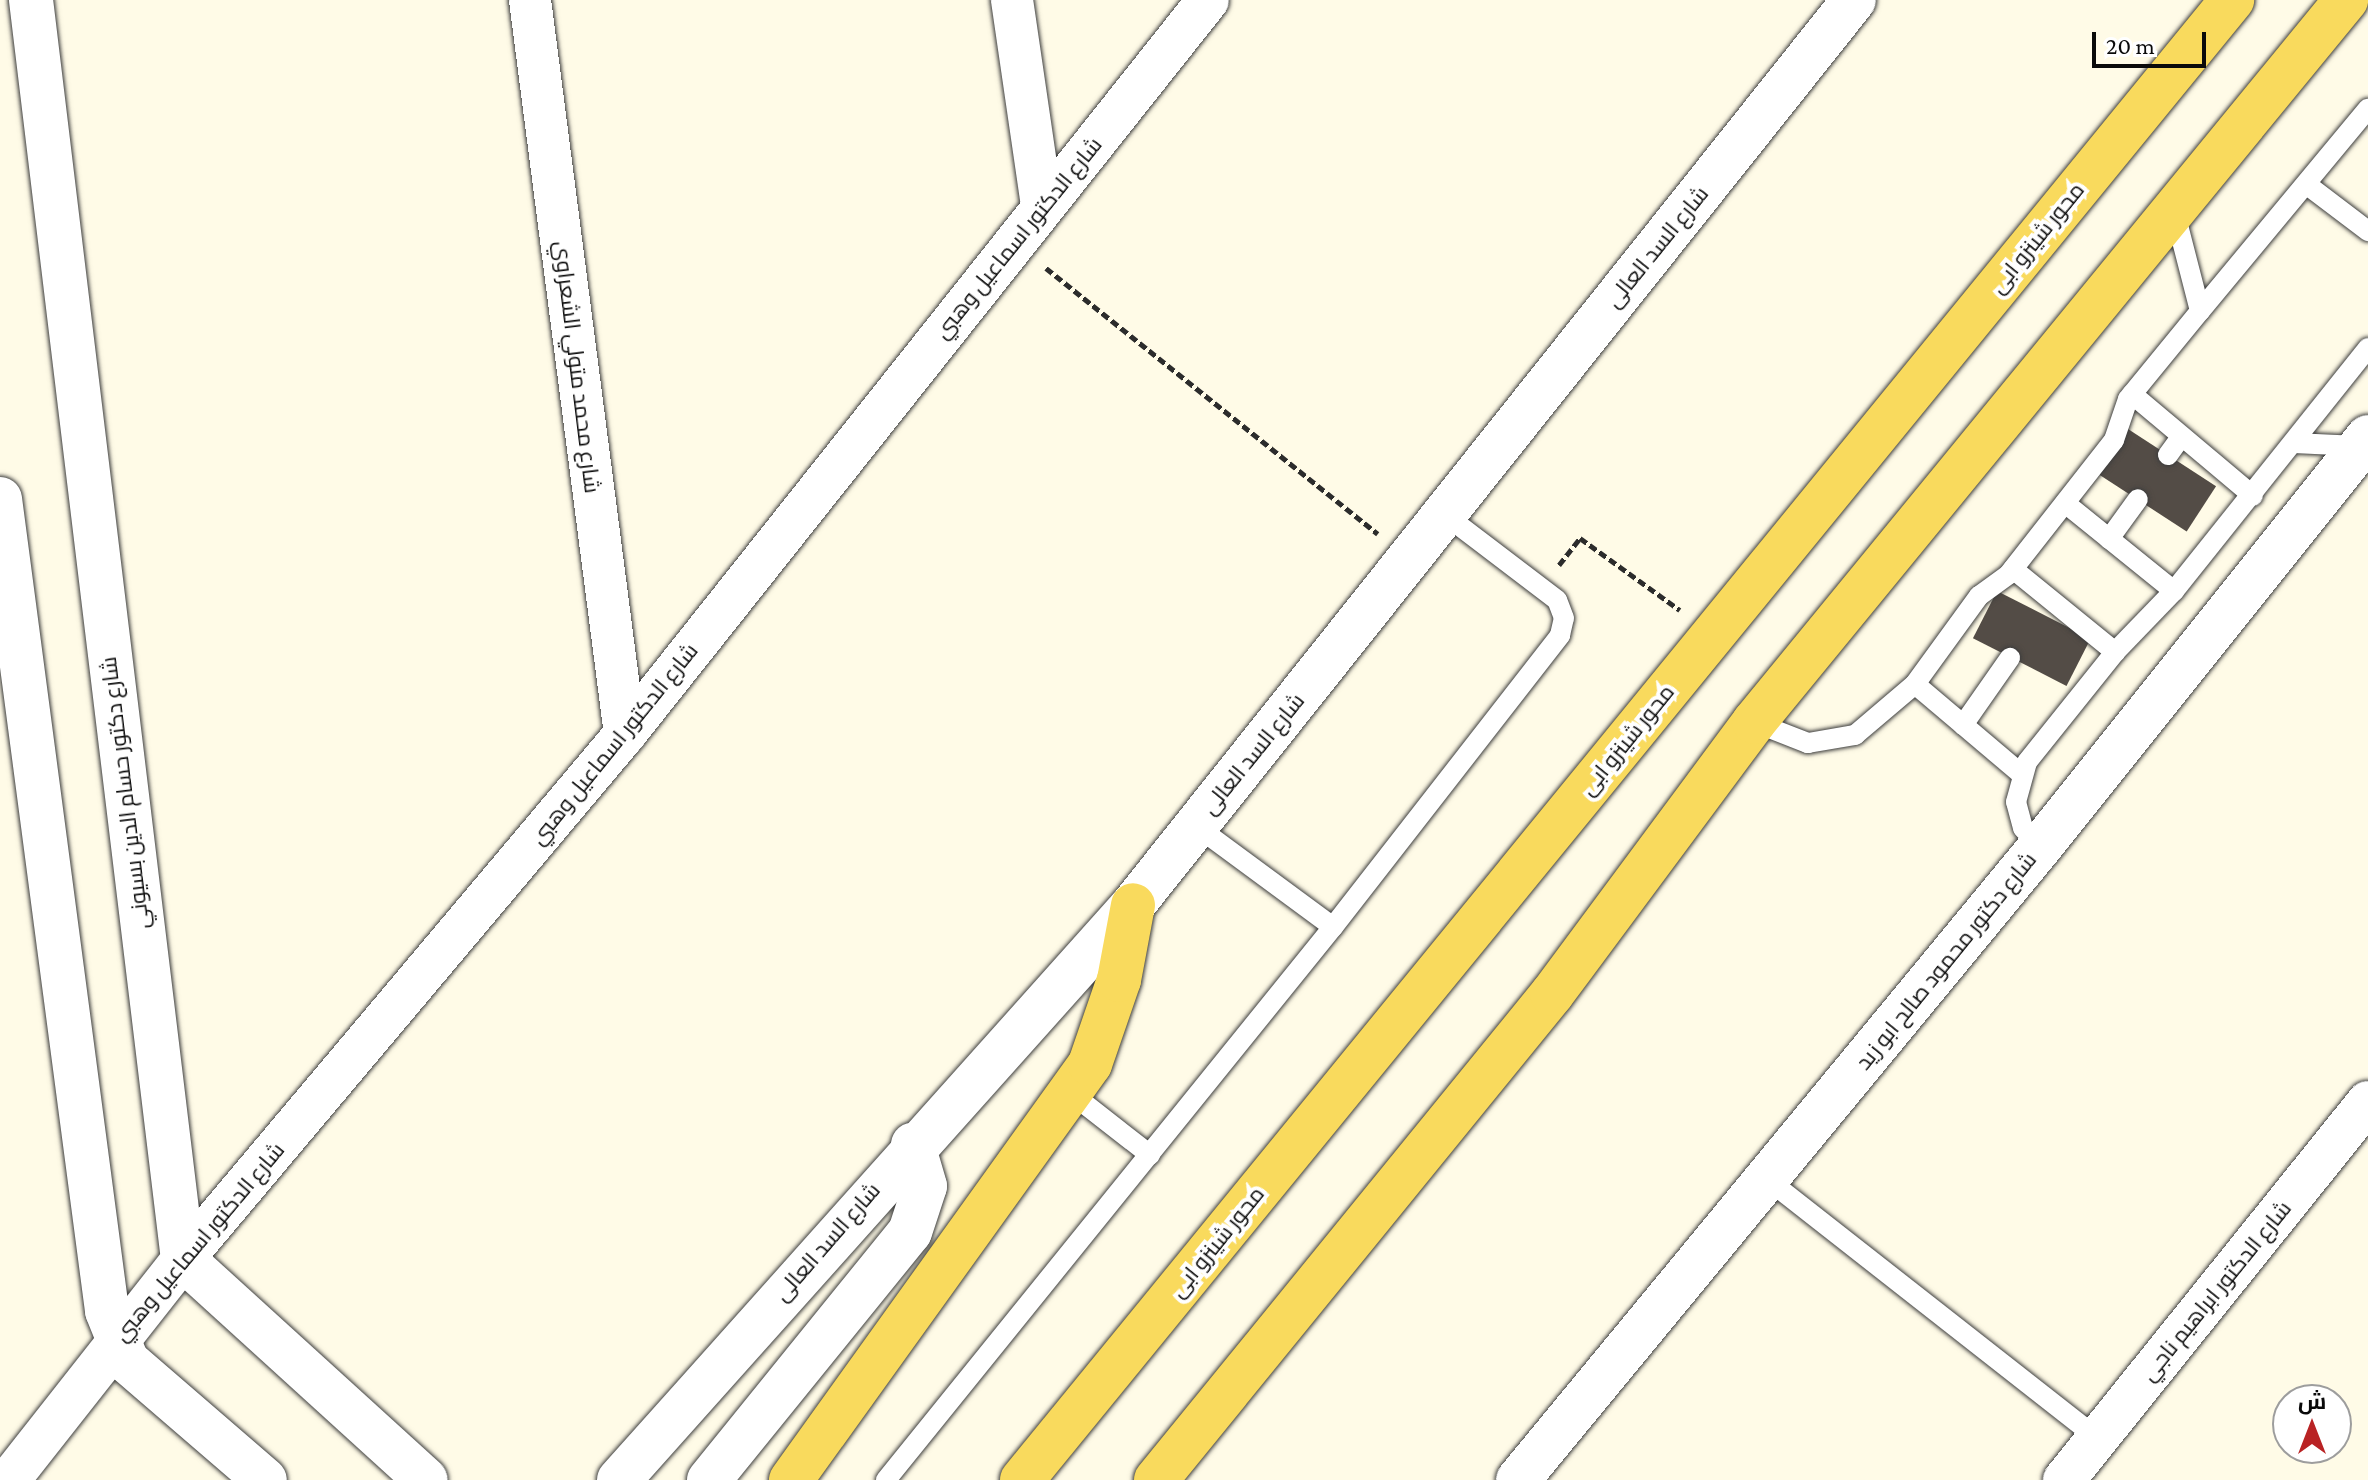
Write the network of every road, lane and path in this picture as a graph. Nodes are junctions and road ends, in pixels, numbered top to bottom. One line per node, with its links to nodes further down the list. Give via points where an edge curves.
1 (31, 0): 48 (street, شارع دكتور حسام الدين بسيوني)
2 (530, 0): 37 (street, شارع محمد متولي الشعراوي)
3 (1012, 0): 10 (street)
4 (1208, 0): 10 (street, شارع الدكتور اسماعيل وهبي)
5 (1854, 0): 25 (street, شارع السد العالى)
6 (2232, 0): 31 (main road, محور شينزو ابى)
7 (2346, 0): 11 (main road)
8 (2368, 109): 9 (lane)
9 (2306, 184): 12 (lane); 14 (lane)
10 (1042, 206): 13 (street, شارع الدكتور اسماعيل وهبي)
11 (2173, 208): 14 (lane); 35 (main road)
12 (2368, 231)
13 (1014, 242): 27 (path); 37 (street, شارع الدكتور اسماعيل وهبي)
14 (2200, 311): 16 (lane)
15 (2368, 348): 19 (lane)
16 (2132, 394): 17 (lane); 24 (lane, via 2114,440)
17 (2181, 437): 20 (lane); 21 (lane)
18 (2364, 442): 19 (lane); 40 (street, شارع دكتور محمود صالح ابو زيد)
19 (2294, 443): 21 (lane)
20 (2168, 455)
21 (2253, 496): 30 (lane)
22 (0, 499): 49 (street, via 107,1311)
23 (2138, 499): 26 (lane)
24 (2065, 503): 26 (lane); 28 (lane)
25 (1444, 514): 27 (street, شارع السد العالى); 29 (lane)
26 (2109, 539): 30 (lane)
27 (1409, 558): 39 (street, شارع السد العالى)
28 (2013, 569): 32 (lane, via 2045,606); 34 (lane, via 1979,596)
29 (1541, 588): 31 (path, via 1580,538); 42 (lane, via 1562,608 1560,635)
30 (2174, 591): 32 (lane)
31 (1713, 635): 58 (main road, محور شينزو ابى)
32 (2115, 652): 38 (lane)
33 (2010, 658): 36 (lane)
34 (1915, 684): 35 (lane, via 1875,723 1832,742 1785,737); 36 (lane)
35 (1754, 722): 59 (main road, via 1552,994)
36 (1963, 725): 38 (lane)
37 (625, 734): 48 (street, شارع الدكتور اسماعيل وهبي)
38 (2020, 773): 40 (lane, via 2018,817)
39 (1196, 826): 41 (street, شارع السد العالى); 42 (lane)
40 (2040, 847): 47 (street, شارع دكتور محمود صالح ابو زيد)
41 (1133, 905): 43 (main road, via 1106,1023); 45 (street, شارع السد العالى)
42 (1333, 927): 46 (lane)
43 (1072, 1094): 46 (lane); 56 (main road)
44 (2368, 1102): 50 (street, شارع الدكتور ابراهيم ناجي)
45 (913, 1145): 54 (street, شارع السد العالى); 55 (street, via 925,1186 910,1232)
46 (1150, 1155): 57 (lane)
47 (1767, 1179): 50 (lane); 60 (street, شارع دكتور محمود صالح ابو زيد)
48 (183, 1259): 49 (street, شارع الدكتور اسماعيل وهبي); 53 (street)
49 (116, 1341): 51 (street, شارع الدكتور اسماعيل وهبي); 52 (street, via 127,1361)
50 (2097, 1438): 61 (street, شارع الدكتور ابراهيم ناجي)
51 (9, 1480)
52 (265, 1480)
53 (426, 1480)
54 (619, 1480)
55 (709, 1480)
56 (791, 1480)
57 (886, 1480)
58 (1022, 1480)
59 (1156, 1480)
60 (1518, 1480)
61 (2064, 1480)

